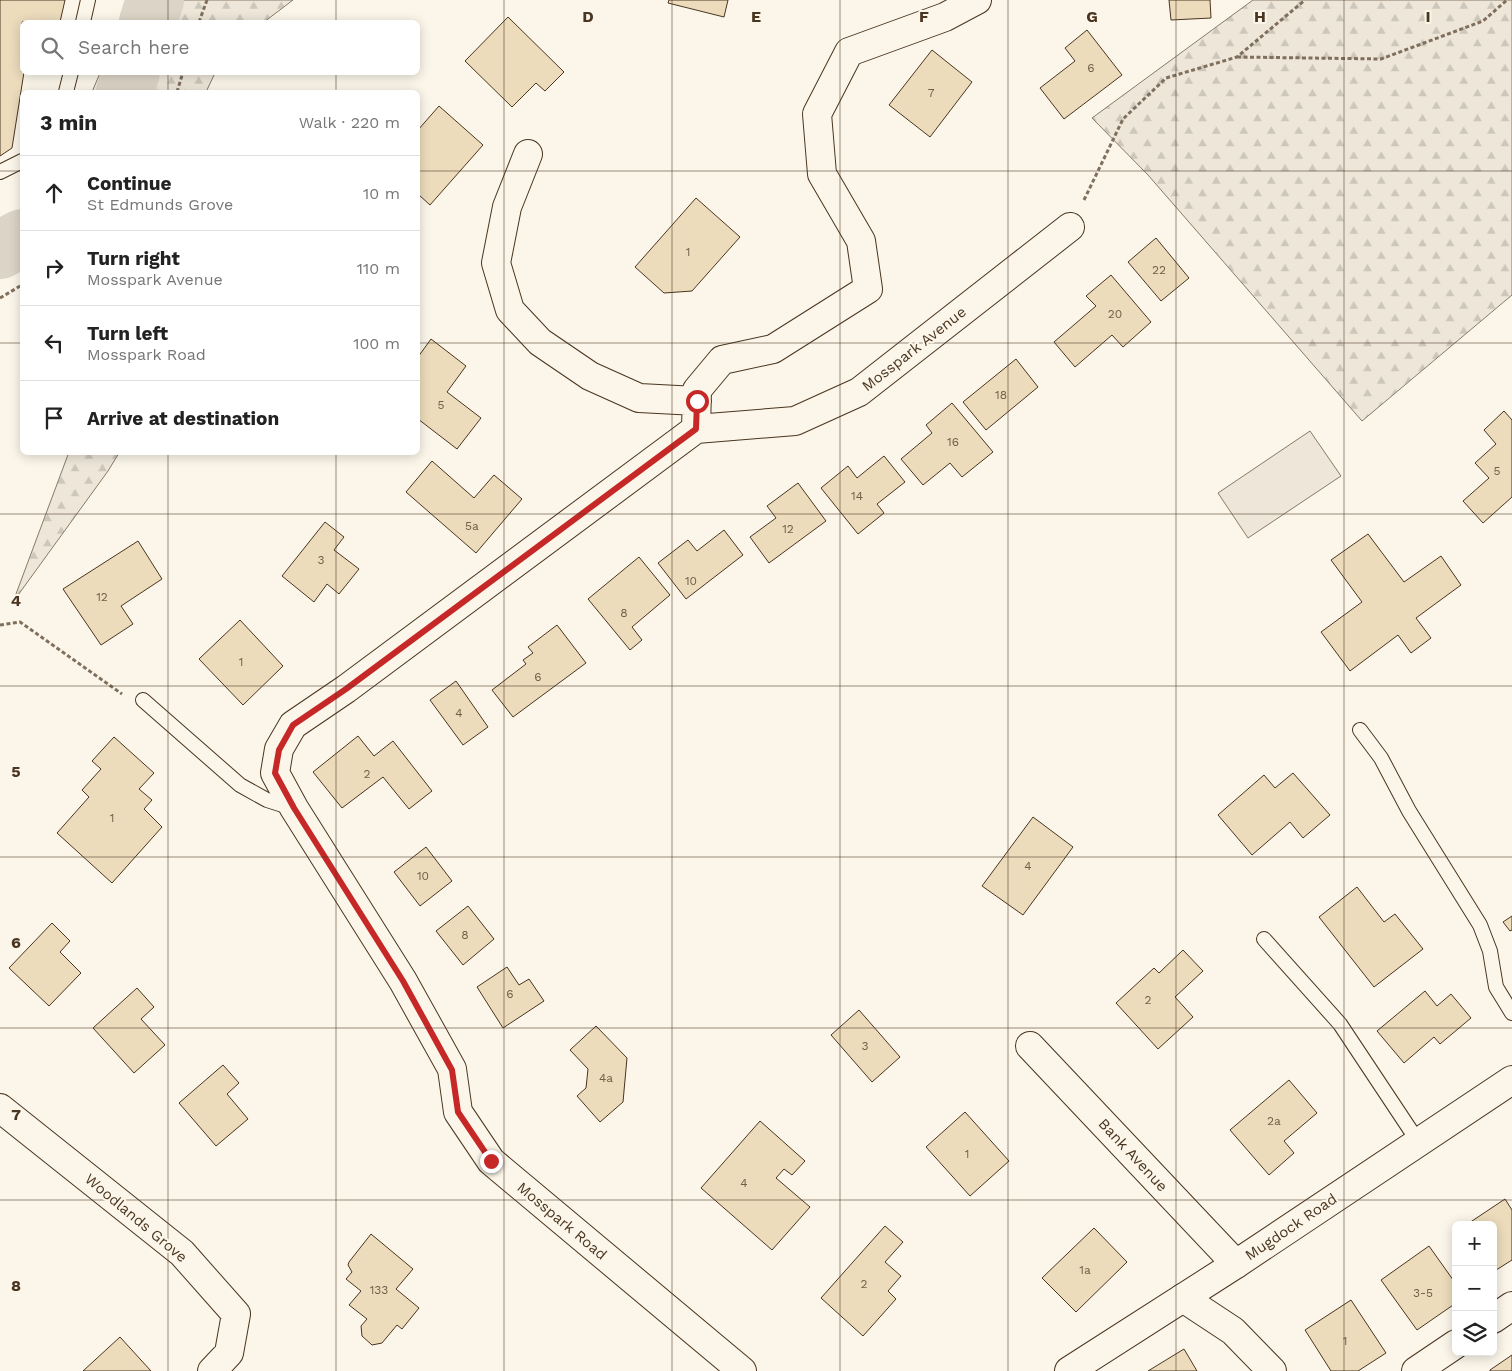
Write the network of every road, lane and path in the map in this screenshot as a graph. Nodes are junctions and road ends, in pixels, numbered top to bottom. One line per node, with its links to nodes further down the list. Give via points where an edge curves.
1 (88, 0): 6 (lane)
2 (207, 0): 7 (path)
3 (977, 0): 19 (street, via 946,17 849,52 817,114 822,174 861,241 868,289 773,349 722,360 697,390)
4 (1305, 0): 8 (path)
5 (1507, 0): 8 (path, via 1483,21 1381,59)
6 (83, 20)
7 (200, 20)
8 (1237, 57): 16 (path, via 1166,78 1123,119)
9 (70, 75): 11 (lane)
10 (182, 75): 12 (path)
11 (66, 90)
12 (178, 90)
13 (528, 154): 19 (street, via 507,207 496,263 510,310 540,342 590,376 639,398)
14 (20, 161): 15 (lane)
15 (0, 172)
16 (1070, 227): 20 (street, Mosspark Avenue, via 859,392 795,422)
17 (20, 286): 18 (path)
18 (0, 298)
19 (697, 401): 20 (street)
20 (696, 429): 24 (street, Mosspark Road, via 293,725 279,750 275,773)
21 (0, 625): 22 (path, via 20,622 123,695)
22 (143, 700): 24 (lane, via 240,785 267,800)
23 (1360, 730): 26 (lane, via 1381,758 1409,811 1480,924 1490,951 1496,987)
24 (294, 808): 37 (street, Mosspark Road, via 403,981 452,1070 458,1112 491,1161)
25 (1264, 939): 30 (lane, via 1340,1024)
26 (1512, 1013)
27 (1030, 1046): 31 (street, Bank Avenue)
28 (1512, 1080): 30 (street, Mugdock Road)
29 (0, 1108): 36 (street, Woodlands Grove, via 182,1253 236,1314 229,1353)
30 (1419, 1143): 31 (street, Mugdock Road)
31 (1236, 1264): 32 (street, Mugdock Road)
32 (1183, 1298): 38 (street, Mugdock Road); 39 (street, via 1233,1331)
33 (1512, 1306): 34 (street)
34 (1497, 1316)
35 (1452, 1347): 40 (street)
36 (212, 1371)
37 (742, 1371)
38 (1068, 1371)
39 (1272, 1371)
40 (1416, 1371)

